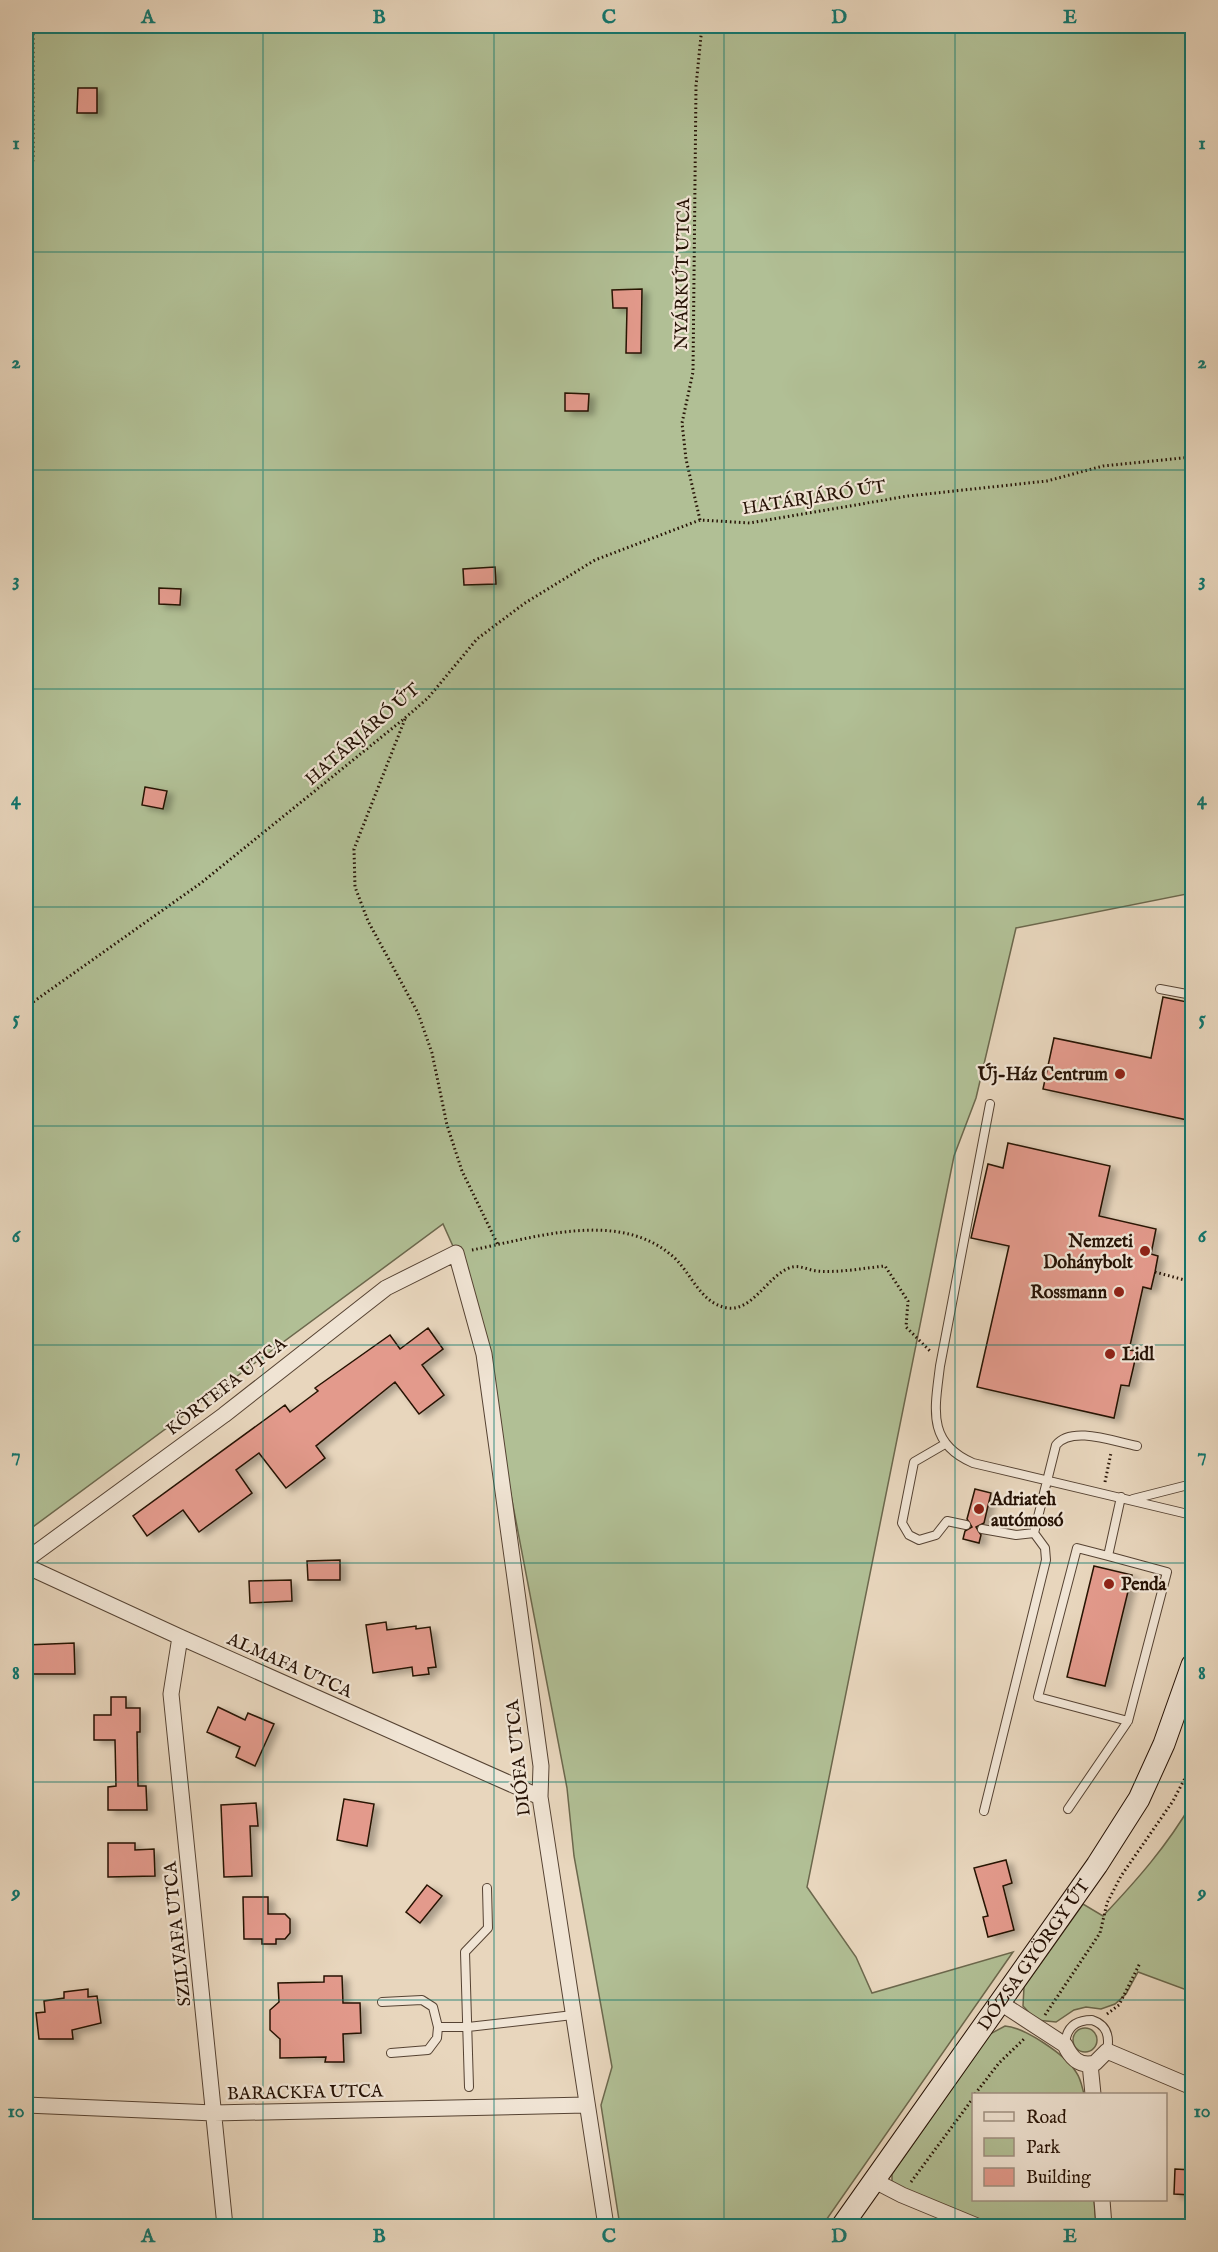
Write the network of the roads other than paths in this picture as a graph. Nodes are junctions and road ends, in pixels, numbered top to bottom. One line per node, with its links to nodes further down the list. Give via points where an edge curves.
1 (1160, 989): 2 (lane)
2 (1192, 994)
3 (990, 1104): 5 (lane, via 934,1410)
4 (456, 1253): 16 (street, KÖRTEFA UTCA, via 386,1288 224,1415); 21 (street, DIÓFA UTCA, via 484,1354 542,1766)
5 (945, 1444): 7 (lane, via 973,1463); 12 (lane, via 914,1462 902,1515 904,1529 914,1539 927,1539 936,1535 946,1521)
6 (1137, 1446): 7 (lane, via 1074,1435 1064,1437 1056,1445)
7 (1048, 1479): 9 (lane); 14 (lane)
8 (1192, 1484): 10 (lane)
9 (1121, 1497): 10 (lane); 15 (lane)
10 (1132, 1499): 11 (lane)
11 (1192, 1515)
12 (966, 1525)
13 (982, 1528): 14 (lane, via 1016,1535)
14 (1034, 1533): 23 (lane, via 1045,1548 1046,1560)
15 (1108, 1556): 20 (lane, via 1167,1572); 20 (lane, via 1077,1548 1038,1697)
16 (26, 1560)
17 (26, 1566): 18 (street, ALMAFA UTCA)
18 (180, 1638): 21 (street, ALMAFA UTCA); 39 (street, SZILVAFA UTCA, via 171,1694)
19 (1192, 1665): 26 (main road, DÓZSA GYÖRGY ÚT, via 1164,1744 1139,1798 1097,1865)
20 (1128, 1721): 22 (lane)
21 (540, 1797): 27 (street, DIÓFA UTCA)
22 (1068, 1809)
23 (984, 1811)
24 (488, 1888): 29 (lane, via 488,1928 465,1952)
25 (382, 2002): 28 (lane, via 422,2001 433,2007)
26 (999, 2002): 30 (street); 40 (main road, DÓZSA GYÖRGY ÚT)
27 (573, 2015): 29 (lane); 38 (street, DIÓFA UTCA)
28 (438, 2027): 29 (lane); 32 (lane, via 437,2038 428,2050)
29 (468, 2027): 34 (lane)
30 (1065, 2045): 31 (lane, via 1068,2030 1083,2020 1097,2022 1106,2030); 33 (street, via 1079,2063)
31 (1107, 2051): 33 (street, via 1102,2059); 35 (street)
32 (390, 2053)
33 (1090, 2064): 36 (street)
34 (469, 2087)
35 (1192, 2087)
36 (1092, 2093)
37 (26, 2105): 39 (street, BARACKFA UTCA)
38 (586, 2105): 39 (street, BARACKFA UTCA); 43 (street, DIÓFA UTCA)
39 (214, 2113): 42 (street, SZILVAFA UTCA)
40 (873, 2180): 44 (main road, DÓZSA GYÖRGY ÚT); 45 (street)
41 (1102, 2201): 46 (street)
42 (225, 2226)
43 (606, 2226)
44 (842, 2226)
45 (977, 2226)
46 (1104, 2226)

